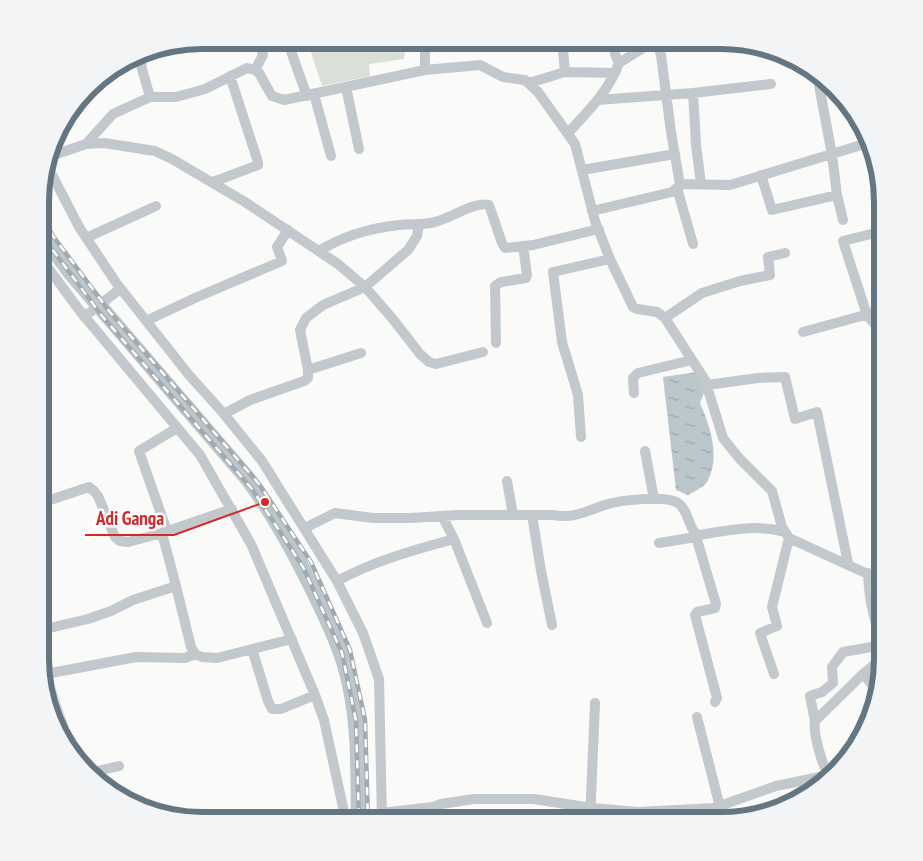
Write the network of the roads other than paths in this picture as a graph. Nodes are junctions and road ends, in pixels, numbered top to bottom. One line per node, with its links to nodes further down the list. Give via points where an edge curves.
1 (261, 49): 10 (street, via 263,55)
2 (291, 49): 20 (street)
3 (425, 49): 11 (street)
4 (563, 49): 12 (street)
5 (614, 49): 9 (street)
6 (642, 49): 9 (street)
7 (659, 49): 21 (street)
8 (141, 61): 22 (street)
9 (619, 63): 13 (street)
10 (255, 70): 14 (street, via 247,68); 20 (street, via 264,79 272,96 284,100)
11 (424, 70): 15 (street, via 480,65 503,77); 18 (street)
12 (565, 72): 13 (street); 15 (street)
13 (615, 73): 23 (street)
14 (230, 76): 22 (street, via 206,89 176,97); 35 (street, via 258,165)
15 (529, 83): 24 (street)
16 (771, 84): 19 (street)
17 (820, 85): 30 (street)
18 (346, 87): 20 (street); 27 (street)
19 (693, 93): 21 (street); 36 (street)
20 (310, 95): 31 (street)
21 (666, 95): 23 (street); 29 (street)
22 (150, 98): 25 (street, via 113,114)
23 (598, 100): 24 (street)
24 (568, 133): 32 (street, via 575,144)
25 (86, 144): 28 (street); 35 (street, via 104,142 154,151)
26 (863, 145): 30 (street)
27 (359, 149)
28 (56, 154)
29 (675, 154): 32 (street); 37 (street)
30 (832, 155): 34 (street); 38 (street)
31 (330, 156)
32 (582, 170): 40 (street)
33 (52, 173): 46 (street)
34 (761, 175): 36 (street, via 730,185); 38 (street, via 772,210)
35 (213, 182): 44 (street)
36 (701, 184): 37 (street)
37 (679, 186): 40 (street, via 672,192); 47 (street)
38 (837, 196): 41 (street)
39 (156, 206): 46 (street)
40 (592, 211): 43 (street)
41 (844, 220)
42 (419, 225): 48 (street, via 437,222 486,204 505,248); 49 (street, via 379,228 336,240); 53 (street, via 417,236 408,250)
43 (599, 229): 48 (street); 51 (street)
44 (288, 230): 49 (street); 59 (street, via 277,247 282,261)
45 (874, 233): 56 (street, via 843,241)
46 (86, 238): 54 (street)
47 (693, 244)
48 (523, 246): 62 (street, via 526,278 494,286)
49 (319, 251): 53 (street)
50 (785, 253): 58 (street, via 768,257 770,276 702,293)
51 (610, 259): 58 (street, via 633,307 657,312); 71 (street, via 553,272 562,342 578,395)
52 (49, 270): 57 (street)
53 (365, 287): 63 (street, via 429,362 436,364); 66 (street, via 323,306 306,318 300,330)
54 (120, 289): 57 (street); 59 (street)
55 (874, 313): 56 (street)
56 (867, 315): 60 (street); 61 (street)
57 (84, 317): 70 (street)
58 (665, 318): 65 (street)
59 (146, 322): 69 (street)
60 (874, 323)
61 (803, 332)
62 (496, 343)
63 (483, 352)
64 (361, 353): 66 (street)
65 (692, 360): 67 (street); 68 (street, via 638,374 633,378)
66 (308, 370): 69 (street, via 308,378 304,381 250,400)
67 (707, 385): 83 (street, via 723,438 772,491); 86 (street, via 785,377 795,419 817,412)
68 (634, 393)
69 (224, 414): 80 (street, via 262,461)
70 (177, 428): 76 (street, via 200,456); 81 (street, via 139,451)
71 (581, 437)
72 (645, 451): 74 (street)
73 (508, 480): 77 (street)
74 (654, 499): 78 (street, via 606,504 586,513 564,517); 82 (street, via 677,503 687,514)
75 (49, 500): 81 (street, via 89,487 98,496 115,537 120,541 128,542)
76 (232, 509): 81 (street); 95 (street, via 251,544)
77 (513, 515): 78 (street); 79 (street)
78 (532, 515): 93 (street)
79 (442, 516): 80 (street, via 373,518 336,513); 84 (street)
80 (305, 528): 89 (street)
81 (164, 532): 90 (street)
82 (696, 535): 83 (street, via 750,527 775,529); 85 (street); 105 (street, via 716,604 715,608 695,615 717,698)
83 (787, 535): 86 (street); 101 (street, via 772,607 777,626 760,632)
84 (454, 540): 89 (street, via 400,554 356,570); 92 (street)
85 (659, 543)
86 (848, 563): 87 (street)
87 (868, 572): 88 (street); 91 (street, via 868,596)
88 (874, 576)
89 (338, 581): 116 (street, via 363,633 379,679)
90 (176, 586): 94 (street, via 111,611); 98 (street)
91 (874, 618)
92 (487, 623)
93 (552, 625)
94 (49, 628)
95 (292, 639): 97 (street); 104 (street)
96 (874, 647): 108 (street, via 843,652 832,666 833,683 810,696)
97 (252, 649): 98 (street, via 217,658); 104 (street, via 272,709 281,710)
98 (195, 654): 100 (street, via 186,658 136,658)
99 (874, 664): 102 (street)
100 (50, 673)
101 (774, 674)
102 (863, 674): 103 (street); 108 (street)
103 (872, 684)
104 (315, 695): 115 (street, via 324,720)
105 (715, 702)
106 (595, 704): 114 (street)
107 (697, 717): 113 (street)
108 (815, 721): 110 (street, via 821,758)
109 (119, 766): 111 (street)
110 (827, 769)
111 (98, 771)
112 (816, 779): 113 (street, via 752,793)
113 (720, 807): 120 (street); 121 (street)
114 (592, 808): 117 (street, via 534,799 503,799 441,804); 118 (street); 119 (street)
115 (344, 812)
116 (382, 812)
117 (408, 812)
118 (591, 812)
119 (638, 812)
120 (688, 812)
121 (724, 812)

